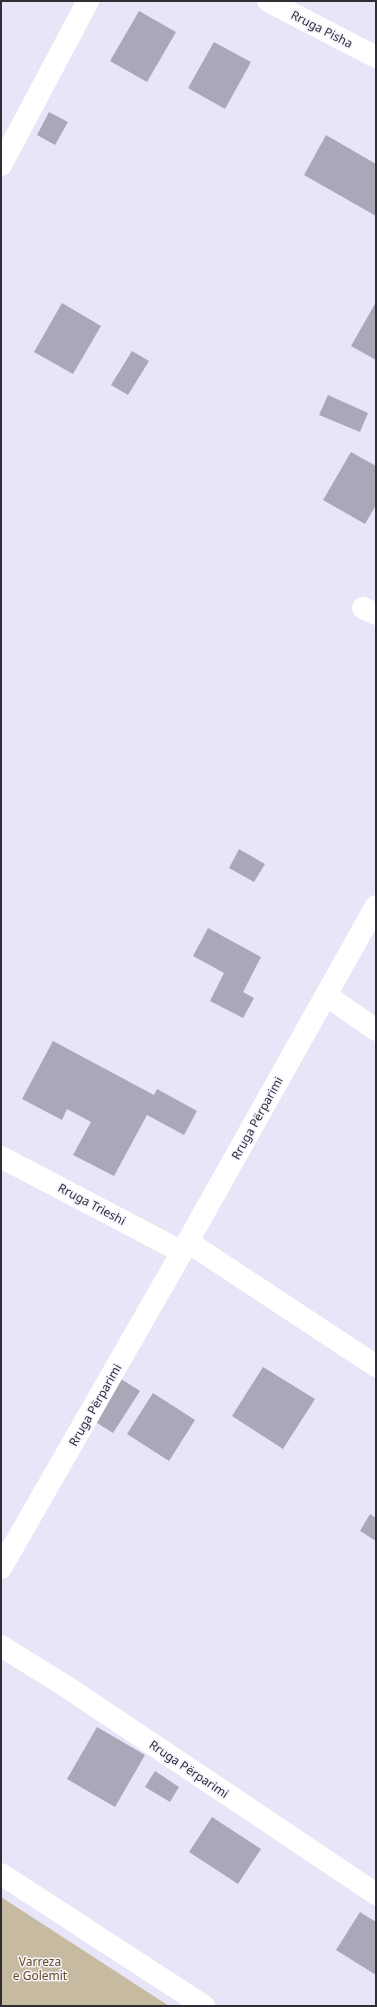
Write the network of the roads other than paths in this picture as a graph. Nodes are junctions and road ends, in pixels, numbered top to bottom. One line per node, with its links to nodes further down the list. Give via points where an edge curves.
1 (88, 1): 4 (street)
2 (268, 1): 3 (street, Rruga Pisha)
3 (376, 57)
4 (1, 165)
5 (376, 906): 6 (street, Rruga Përparimi)
6 (326, 995): 7 (street); 9 (street, Rruga Përparimi)
7 (376, 1030)
8 (1, 1157): 9 (street, Rruga Trieshi)
9 (185, 1247): 10 (street); 11 (street, Rruga Përparimi)
10 (376, 1366)
11 (1, 1568)
12 (1, 1646): 14 (street, Rruga Përparimi, via 67,1687)
13 (1, 1874): 15 (street)
14 (376, 1894)
15 (204, 2006)

